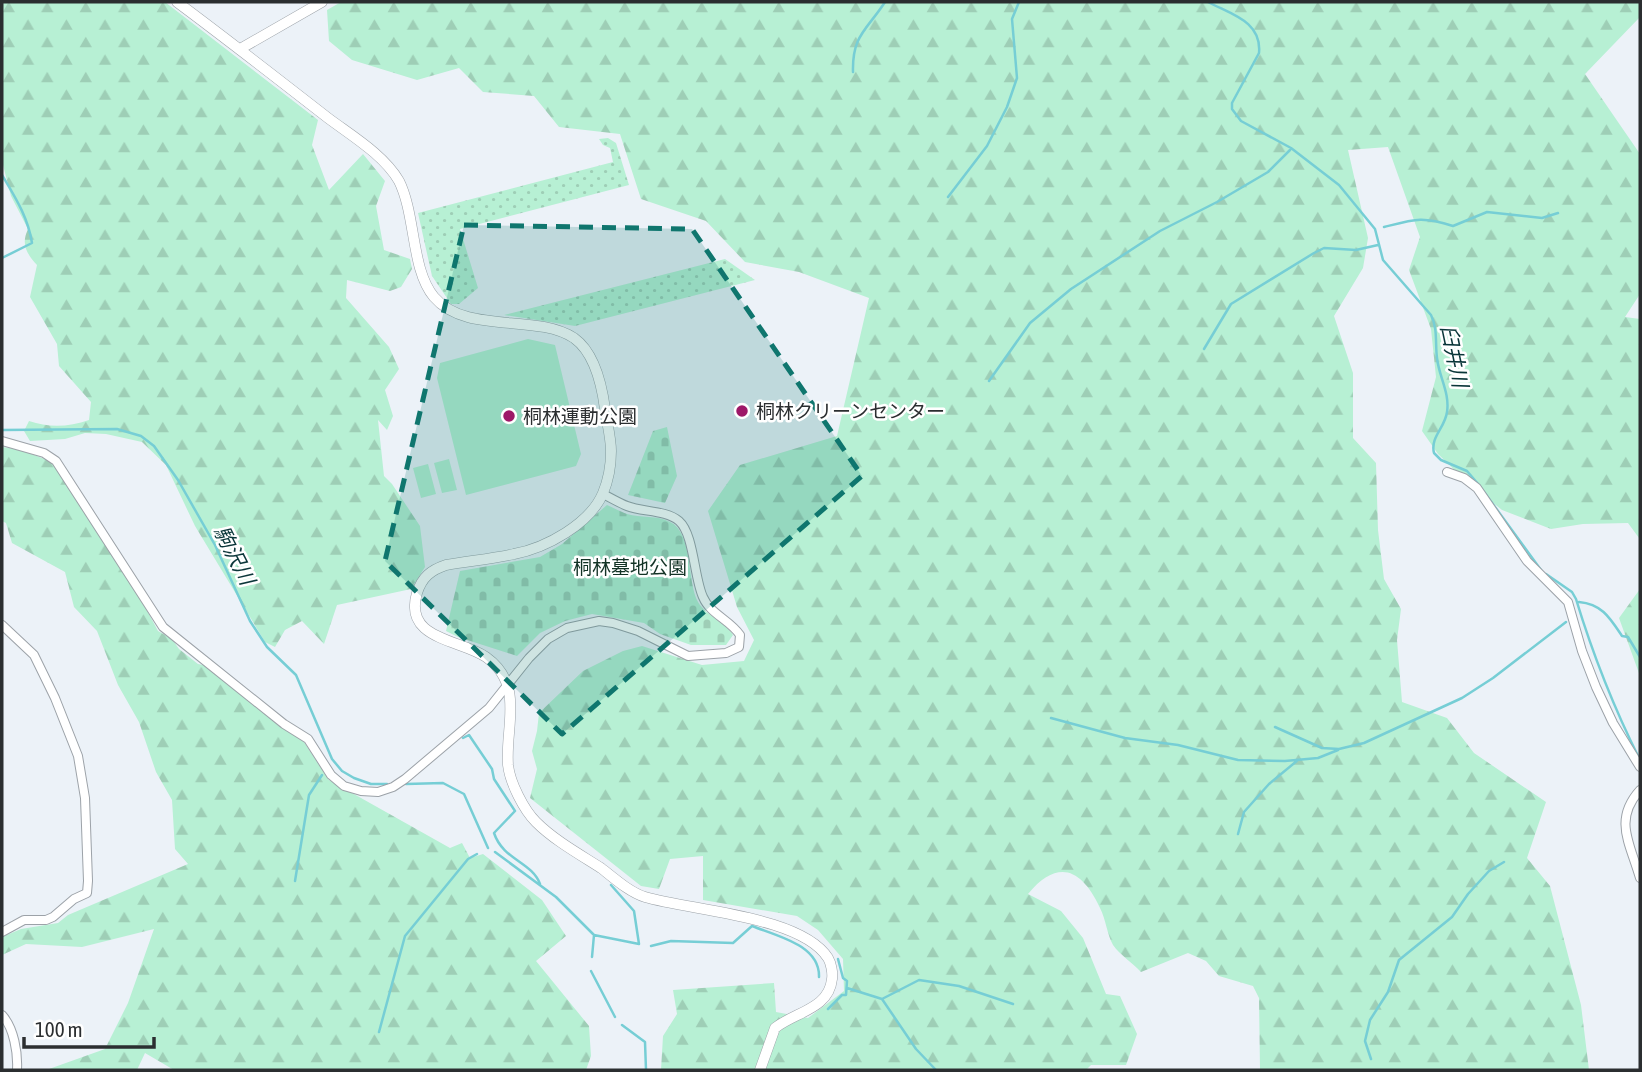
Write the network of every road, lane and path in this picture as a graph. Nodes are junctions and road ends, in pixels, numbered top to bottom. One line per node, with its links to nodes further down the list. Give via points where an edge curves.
1 (177, 2): 3 (street)
2 (322, 2): 3 (street)
3 (240, 49): 6 (street, via 389,167 407,201 425,284 444,306 462,316 559,331 582,346 598,377 611,450)
4 (2, 441): 8 (street, via 56,461 163,627 308,739 331,775 344,786 378,792 393,787 489,708)
5 (1447, 471): 9 (street, via 1476,488 1527,561 1568,602 1596,687)
6 (603, 494): 8 (street, via 558,538 513,555 446,565 426,575 420,584 415,611 423,626 486,657); 8 (street, via 680,521 703,599 734,626 740,635 739,647 726,653 688,656 638,631 613,623 586,623 548,639)
7 (2, 625): 12 (street, via 34,655 78,756 85,798 88,881 87,893 53,917 24,920)
8 (508, 686): 15 (street, via 512,706 508,767 534,820 643,896 794,932 829,960 830,991 818,1004 775,1028)
9 (1640, 766)
10 (1640, 790): 11 (street, via 1624,816)
11 (1640, 878)
12 (2, 932)
13 (2, 1015): 14 (street, via 12,1031)
14 (17, 1070)
15 (760, 1070)

